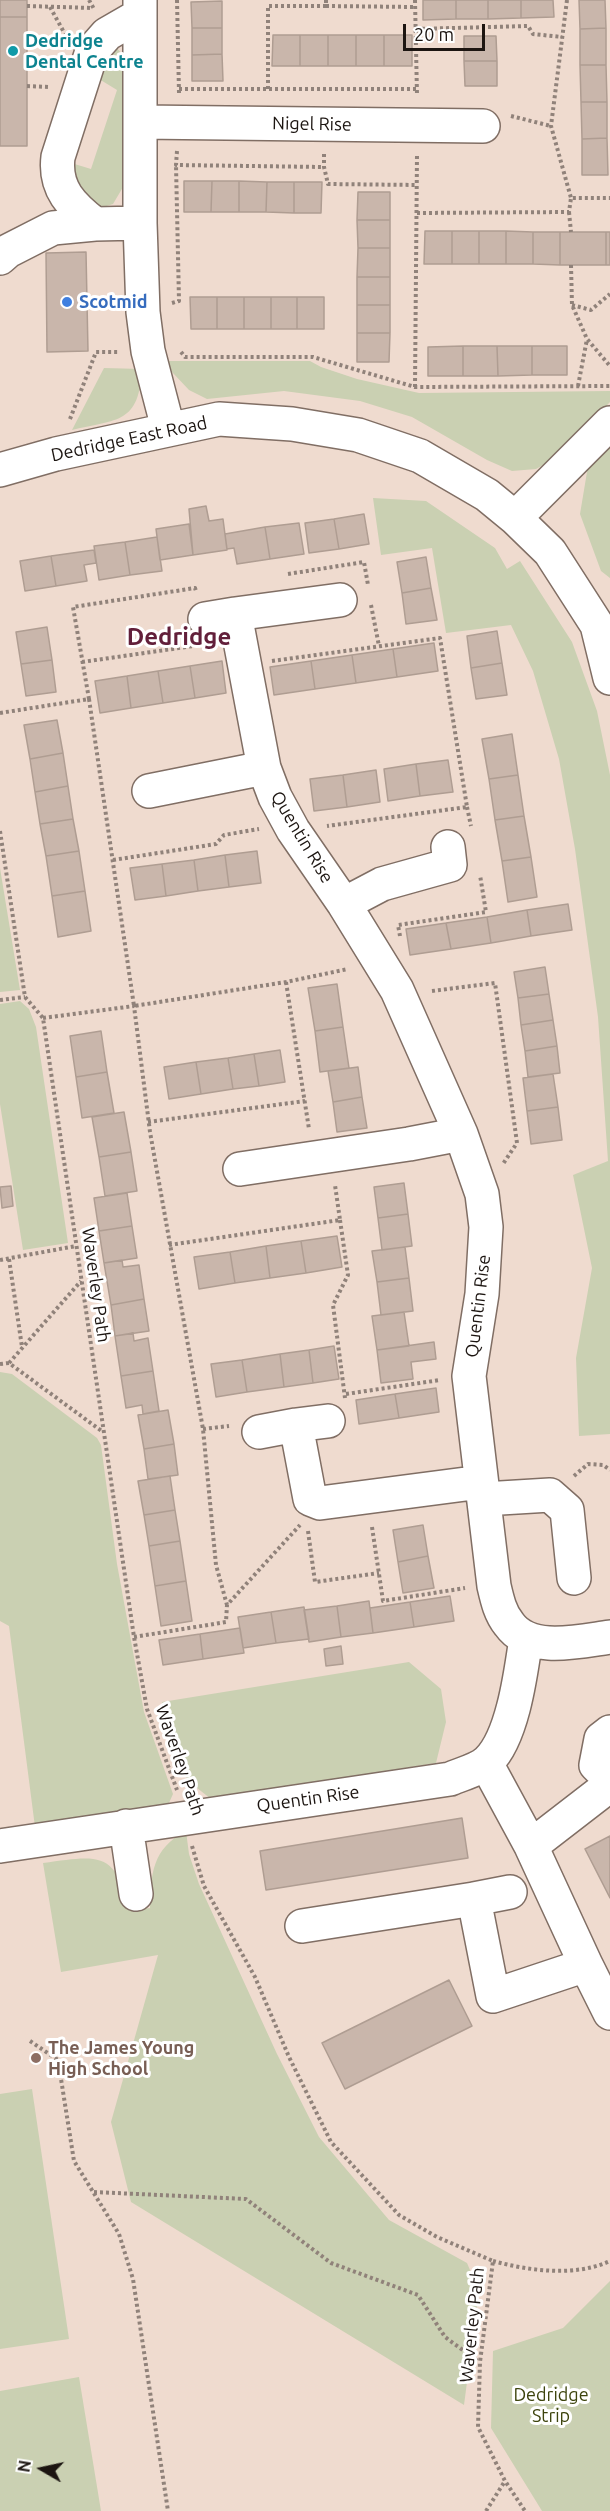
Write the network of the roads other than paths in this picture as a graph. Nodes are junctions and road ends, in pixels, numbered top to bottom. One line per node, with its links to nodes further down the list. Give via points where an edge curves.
1 (140, 7): 2 (street); 5 (street, via 92,51 49,177 71,205)
2 (141, 122): 3 (street, Nigel Rise); 4 (street)
3 (483, 126)
4 (140, 223): 5 (street); 8 (street, via 148,351)
5 (95, 224): 6 (street, via 53,228)
6 (0, 258)
7 (610, 423): 10 (street)
8 (168, 428): 9 (street, Dedridge East Road); 10 (street, Dedridge East Road, via 219,419 292,424 358,435 420,456 488,495)
9 (0, 470)
10 (515, 518): 12 (street, Dedridge East Road, via 550,552 597,625)
11 (340, 600): 13 (street, Quentin Rise, via 220,616 244,665)
12 (610, 678)
13 (264, 768): 14 (street, Quentin Rise); 16 (street, Quentin Rise, via 291,827)
14 (148, 792)
15 (450, 867): 16 (street, via 382,884)
16 (344, 904): 17 (street, Quentin Rise, via 397,990)
17 (461, 1134): 18 (street); 20 (street, Quentin Rise, via 482,1194 486,1227 482,1294 469,1376)
18 (240, 1168)
19 (259, 1432): 20 (street, via 323,1413 310,1499 313,1511 368,1497)
20 (482, 1490): 21 (street, via 550,1495 567,1510); 23 (street, Quentin Rise, via 500,1609 510,1626)
21 (574, 1578)
22 (610, 1637): 23 (street, via 568,1642)
23 (526, 1638): 25 (street, via 511,1713 499,1748)
24 (610, 1732): 26 (street, via 601,1739 596,1766)
25 (486, 1763): 28 (street, Quentin Rise, via 450,1779); 30 (street)
26 (610, 1779)
27 (610, 1785): 30 (street)
28 (126, 1826): 29 (street, Quentin Rise); 32 (street)
29 (16, 1844)
30 (531, 1846): 35 (street)
31 (510, 1892): 33 (street)
32 (136, 1894)
33 (474, 1899): 34 (street); 35 (street, via 493,1996)
34 (302, 1926)
35 (586, 1965): 36 (street)
36 (610, 2013)

